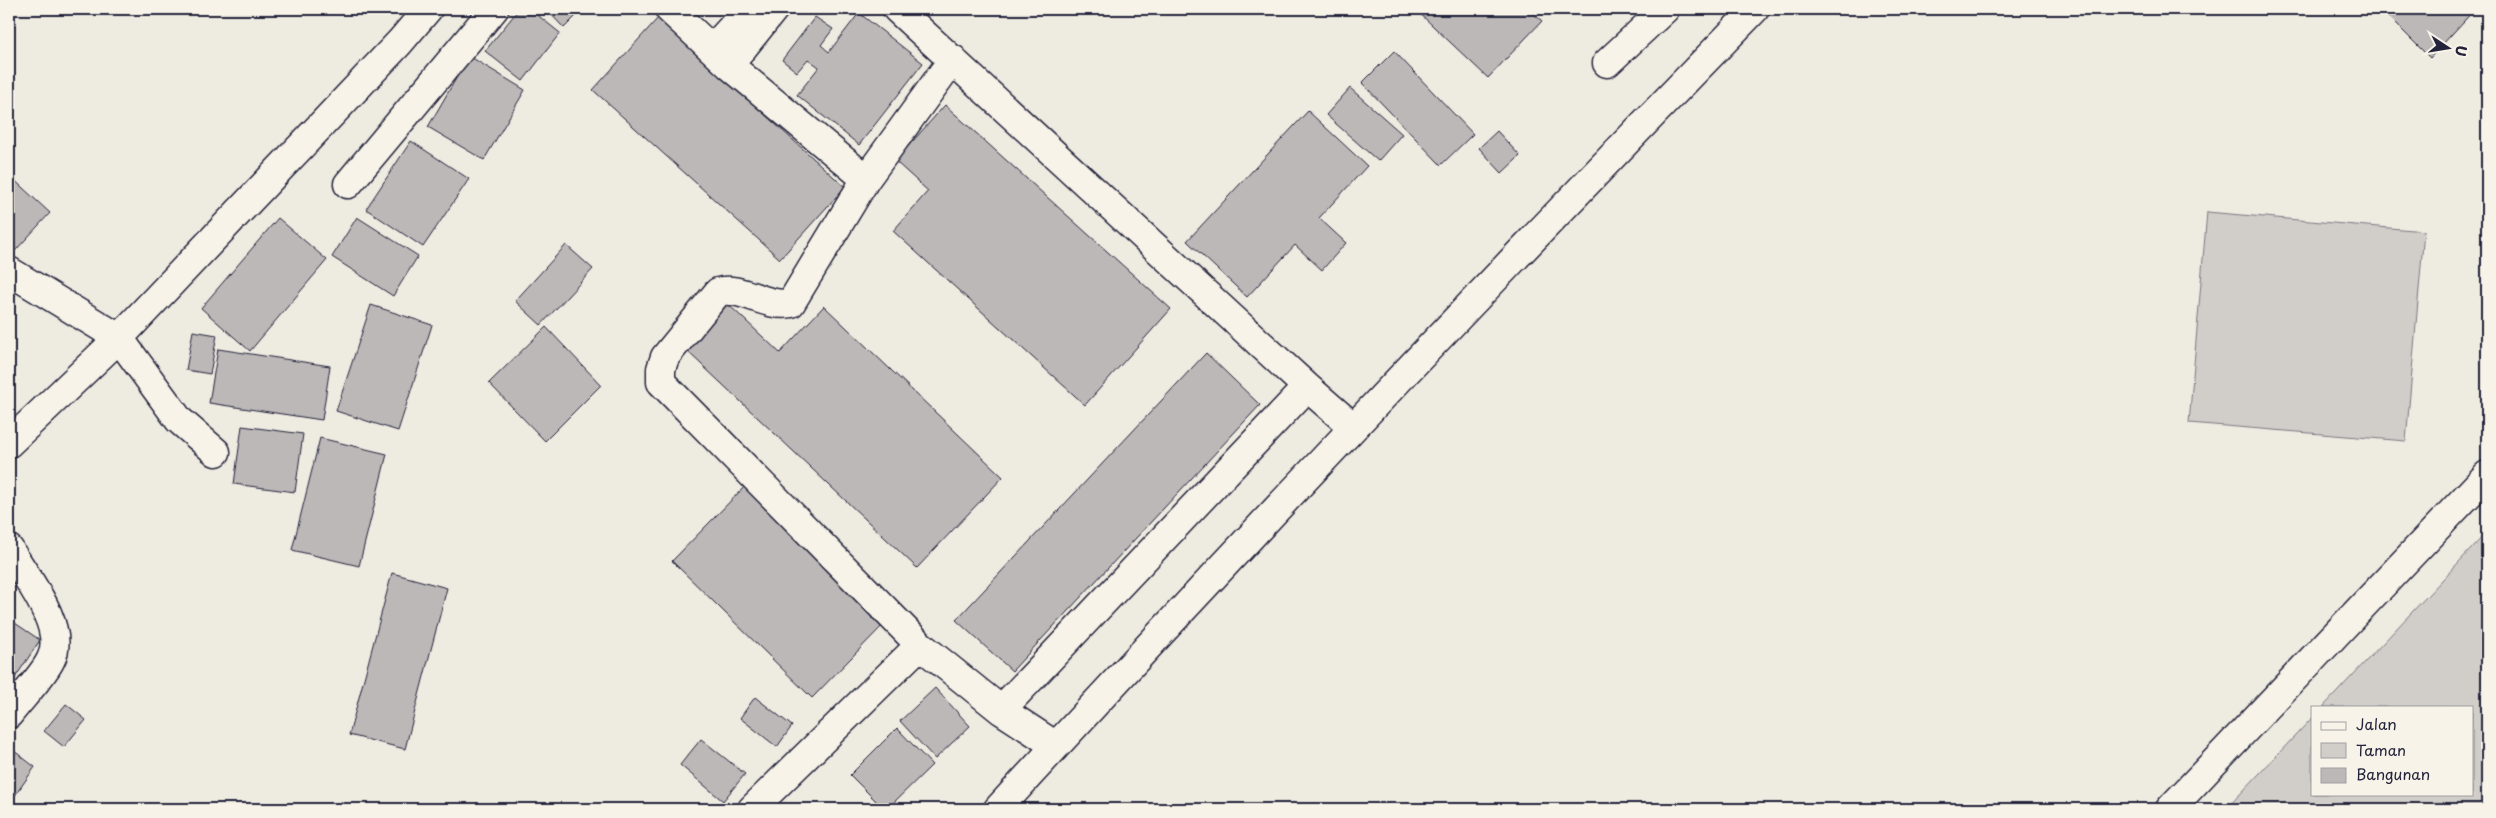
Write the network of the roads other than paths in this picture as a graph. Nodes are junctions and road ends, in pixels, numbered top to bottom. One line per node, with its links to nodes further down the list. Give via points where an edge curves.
1 (428, 9): 15 (street)
2 (494, 9): 13 (street)
3 (669, 9): 9 (street)
4 (749, 9): 9 (street)
5 (774, 9): 9 (street)
6 (897, 9): 10 (street)
7 (1665, 9): 11 (street)
8 (1756, 9): 17 (street)
9 (720, 57): 12 (street)
10 (953, 59): 12 (street); 16 (street)
11 (1607, 63)
12 (866, 180): 22 (street, via 791,303 772,304 730,290 718,292 665,357 661,382)
13 (348, 184)
14 (9, 270): 15 (street)
15 (119, 338): 18 (street); 19 (street, via 179,420)
16 (1307, 387): 17 (street); 23 (street)
17 (1353, 426): 25 (street)
18 (9, 443)
19 (216, 452)
20 (2487, 475): 28 (street)
21 (9, 549): 24 (street, via 51,619 54,636 52,658)
22 (920, 645): 23 (street); 26 (street)
23 (1001, 710): 25 (street)
24 (9, 714)
25 (1056, 746): 27 (street)
26 (752, 809)
27 (998, 809)
28 (2170, 809)

